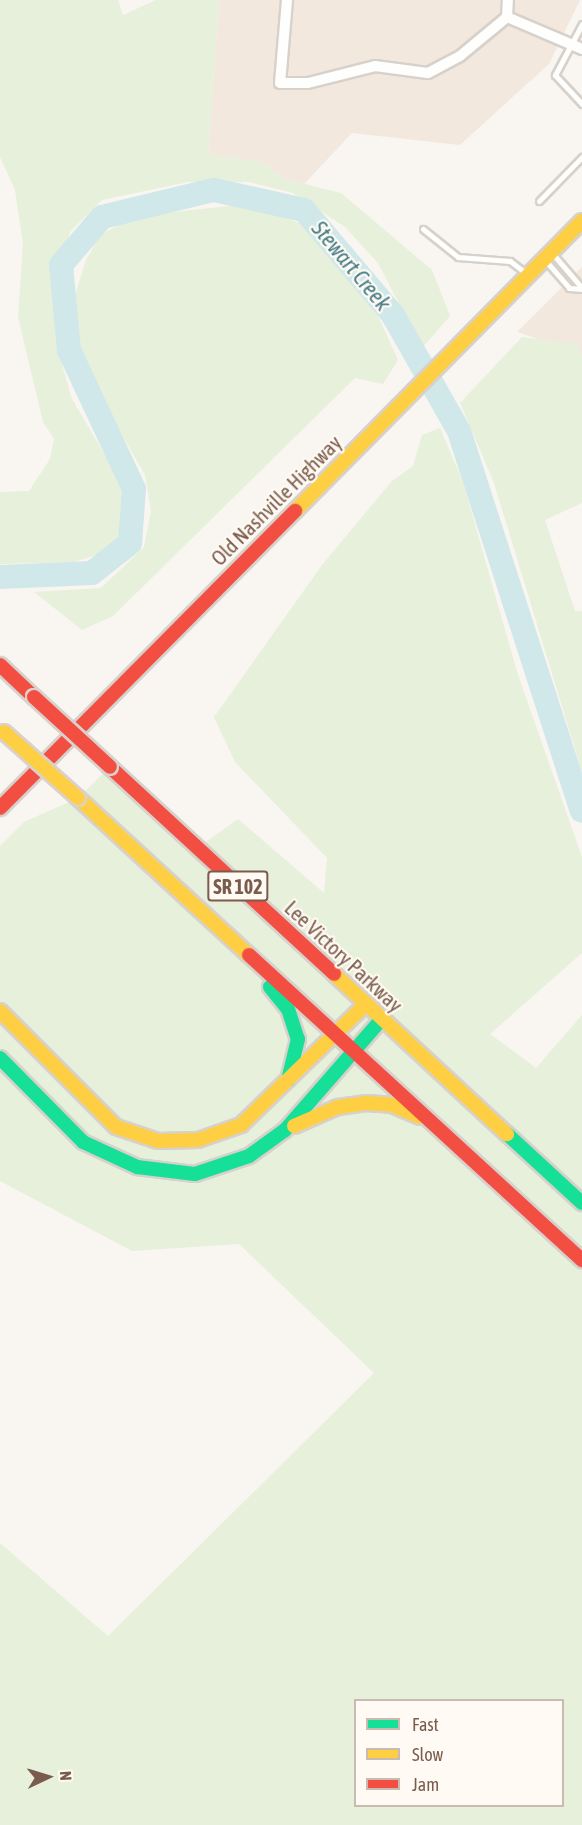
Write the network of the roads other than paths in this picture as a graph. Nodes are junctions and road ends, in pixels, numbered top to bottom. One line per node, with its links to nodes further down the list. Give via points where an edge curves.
1 (287, 0): 3 (street, via 280,83 308,82 375,66 428,73 460,56)
2 (508, 0): 3 (street)
3 (507, 17): 5 (street)
4 (582, 24): 5 (lane)
5 (577, 47): 6 (lane, via 555,75)
6 (582, 104)
7 (582, 157): 8 (lane)
8 (539, 201)
9 (582, 221): 11 (main road, Old Nashville Highway)
10 (423, 230): 12 (lane, via 458,257 510,261)
11 (548, 255): 12 (main road, Old Nashville Highway); 13 (lane); 13 (lane, via 569,288)
12 (528, 275): 16 (main road, Old Nashville Highway)
13 (582, 289)
14 (0, 665): 18 (main road, Lee Victory Parkway / SR 102, bridge)
15 (2, 730): 17 (main road, SR 102, bridge)
16 (0, 808)
17 (166, 878): 21 (main road, SR 102); 24 (main road, via 186,909 288,1009 298,1039)
18 (366, 1004): 20 (main road, Lee Victory Parkway / SR 102); 21 (main road)
19 (0, 1011): 24 (main road, via 116,1127 158,1141 198,1140 241,1125)
20 (381, 1020): 22 (main road); 27 (main road, Lee Victory Parkway / SR 102)
21 (335, 1035): 22 (main road, SR 102); 24 (main road)
22 (354, 1051): 25 (main road, SR 102); 26 (main road)
23 (0, 1058): 26 (main road, via 83,1142 137,1167 195,1174 249,1156)
24 (286, 1088)
25 (431, 1122): 26 (main road, via 392,1106 366,1103 338,1107); 28 (main road, SR 102)
26 (285, 1130)
27 (582, 1203)
28 (582, 1260)

